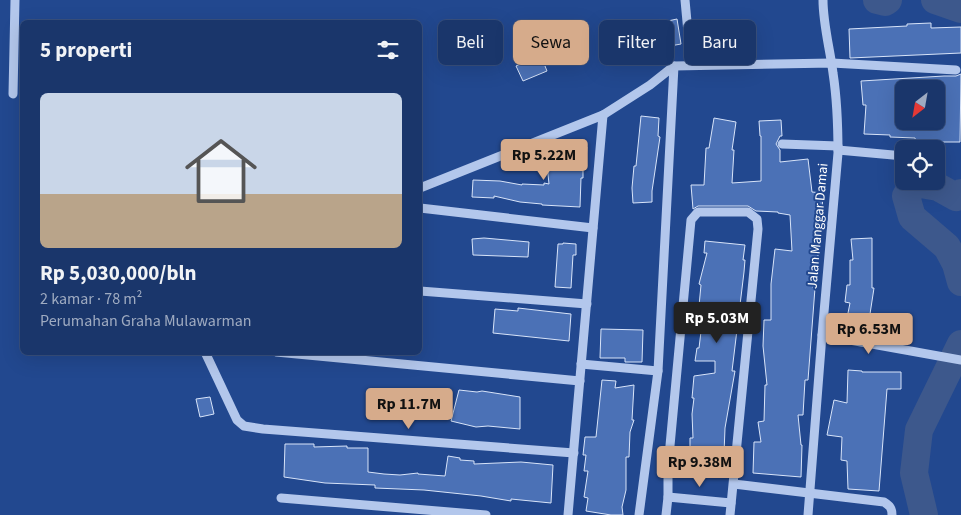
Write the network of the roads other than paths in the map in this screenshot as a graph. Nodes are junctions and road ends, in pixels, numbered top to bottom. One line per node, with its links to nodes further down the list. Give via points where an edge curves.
1 (15, 0): 10 (street)
2 (685, 0): 4 (street)
3 (823, 0): 5 (street, Jalan Manggar Damai)
4 (687, 20)
5 (832, 63): 6 (street); 9 (street); 13 (street, Jalan Manggar Damai, via 839,126)
6 (756, 64)
7 (691, 65): 8 (street)
8 (674, 66): 11 (street, via 650,86); 25 (street)
9 (956, 70)
10 (13, 94)
11 (603, 115): 15 (street); 17 (street)
12 (782, 144): 13 (street)
13 (838, 148): 14 (street); 20 (street, Jalan Manggar Damai)
14 (895, 155)
15 (422, 187)
16 (422, 208): 17 (street)
17 (593, 228): 19 (street)
18 (422, 291): 19 (street)
19 (586, 304): 24 (street)
20 (822, 334): 23 (street); 31 (street, Jalan Manggar Damai)
21 (206, 355): 27 (street, via 244,426 408,442)
22 (307, 355): 26 (street)
23 (961, 360)
24 (581, 364): 25 (street); 26 (street)
25 (658, 371): 37 (street)
26 (580, 381): 27 (street)
27 (574, 453): 36 (street)
28 (668, 467): 29 (street); 29 (street, via 691,220 698,212 748,212 757,219 758,229); 32 (street)
29 (734, 471): 30 (street)
30 (734, 484): 31 (street); 34 (street)
31 (809, 494): 40 (street, Jalan Manggar Damai); 41 (street, via 884,502 892,510)
32 (668, 497): 34 (street); 38 (street)
33 (281, 498): 35 (street)
34 (731, 503): 39 (street)
35 (486, 515)
36 (568, 515)
37 (639, 515)
38 (666, 515)
39 (730, 515)
40 (808, 515)
41 (892, 515)

